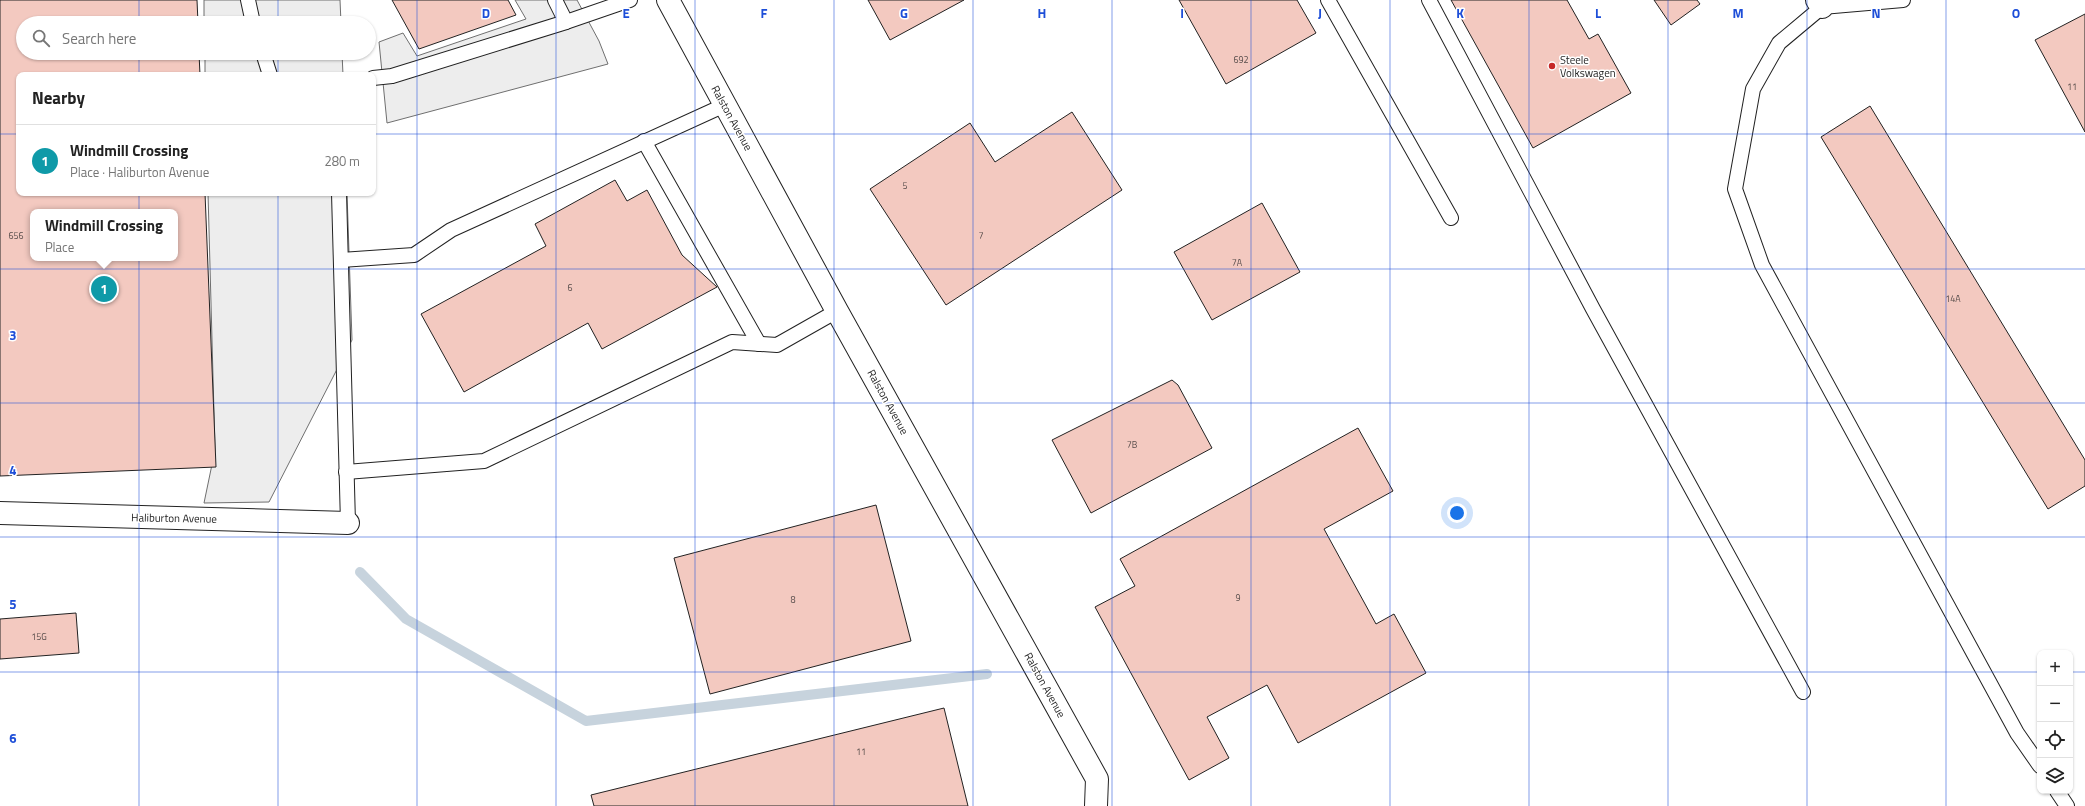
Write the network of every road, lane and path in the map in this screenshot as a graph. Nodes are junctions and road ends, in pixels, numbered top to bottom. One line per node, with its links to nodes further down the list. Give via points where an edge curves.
1 (248, 0): 9 (lane)
2 (555, 0): 10 (lane)
3 (630, 0): 10 (lane)
4 (668, 0): 14 (street, Ralston Avenue)
5 (1328, 0): 17 (lane)
6 (1429, 0): 24 (lane, via 1593,309)
7 (1903, 0): 8 (lane)
8 (1820, 4): 25 (lane, via 1779,43 1753,90 1736,189 1762,264 2017,733)
9 (251, 16)
10 (566, 22): 13 (lane, via 392,76)
11 (265, 60): 12 (lane)
12 (269, 72)
13 (376, 78)
14 (725, 104): 15 (lane); 19 (street, Ralston Avenue)
15 (644, 141): 18 (lane, via 451,230 414,255); 20 (lane)
16 (339, 196): 18 (lane)
17 (1451, 218)
18 (341, 260): 21 (lane)
19 (837, 311): 20 (lane, via 777,345); 27 (street, Ralston Avenue, via 1097,779)
20 (760, 344): 21 (lane, via 732,342 484,461)
21 (346, 472): 23 (lane)
22 (0, 514): 23 (street, Haliburton Avenue)
23 (348, 523)
24 (1803, 692)
25 (2037, 762)
26 (2059, 794): 28 (lane)
27 (1096, 806)
28 (2067, 806)

